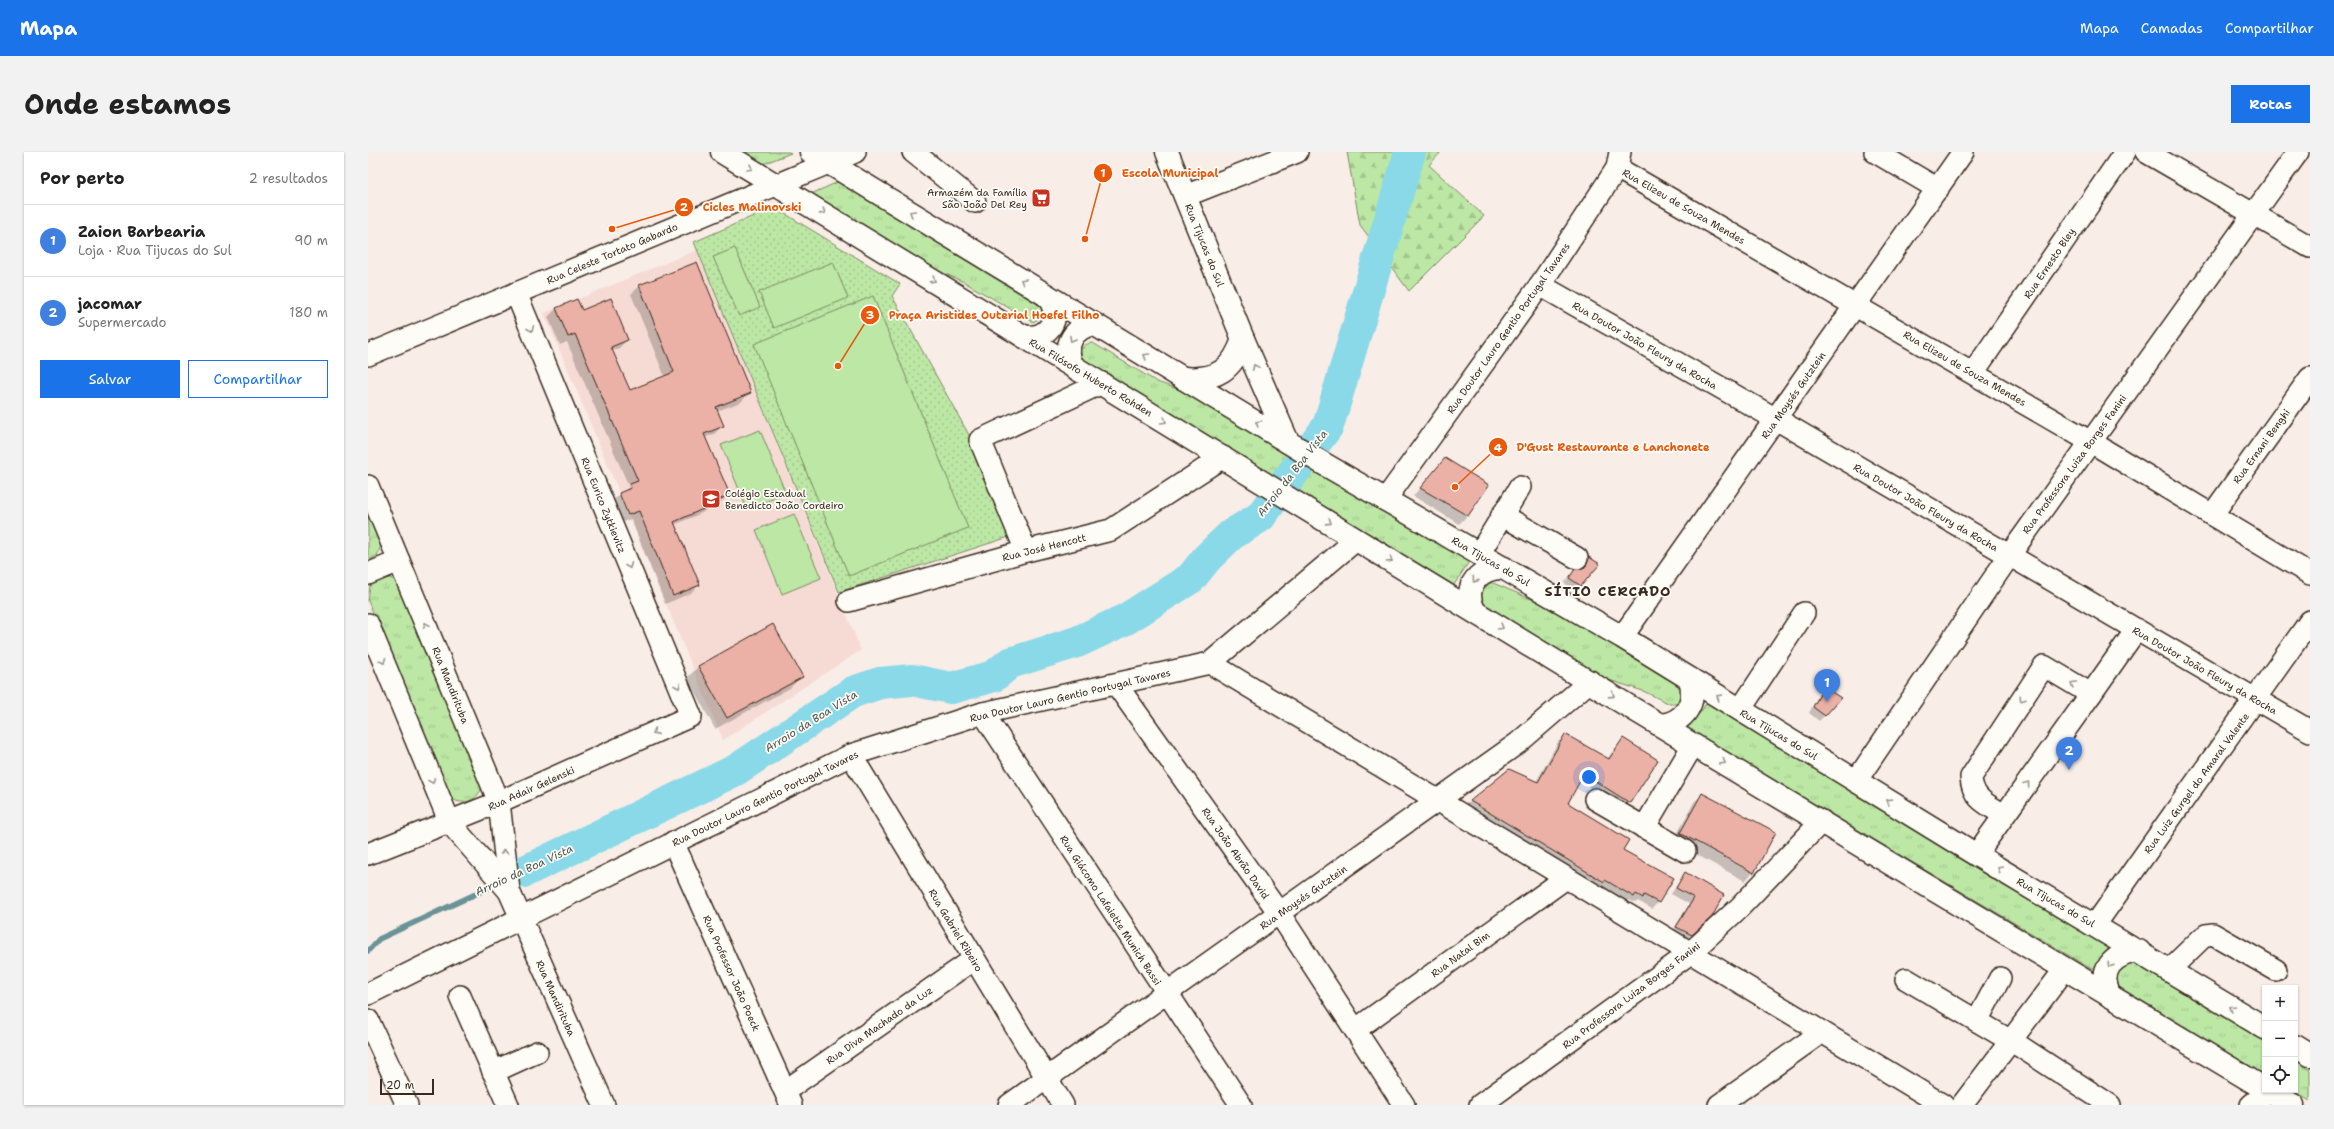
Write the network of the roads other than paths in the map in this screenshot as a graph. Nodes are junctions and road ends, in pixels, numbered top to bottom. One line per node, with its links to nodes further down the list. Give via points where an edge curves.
1 (722, 152): 14 (main road, Rua Filósofo Huberto Rohden, one-way to 14)
2 (811, 152): 13 (main road)
3 (855, 152): 13 (street, Rua Celeste Tortato Gabardo)
4 (913, 152): 17 (street)
5 (1167, 152): 16 (main road, Rua Tijucas do Sul)
6 (1297, 152): 16 (street)
7 (1875, 152): 15 (street)
8 (1963, 152): 15 (street, Rua Moysés Gutztein)
9 (2125, 152): 29 (street, Rua Ernesto Bley)
10 (2146, 152): 18 (street)
11 (2298, 152): 18 (street, Rua Professora Luiza Borges Fanini)
12 (1619, 160): 20 (street, Rua Doutor Lauro Gentio Portugal Tavares); 23 (street, Rua Elizeu de Souza Mendes)
13 (830, 163): 14 (street, Rua Celeste Tortato Gabardo); 22 (main road, one-way to 13)
14 (778, 184): 21 (street, Rua Celeste Tortato Gabardo); 25 (main road, Rua Filósofo Huberto Rohden, one-way to 25)
15 (1938, 189): 23 (street, Rua Moysés Gutztein)
16 (1185, 196): 26 (main road, Rua Tijucas do Sul)
17 (975, 202)
18 (2253, 215): 19 (street); 35 (street, Rua Professora Luiza Borges Fanini)
19 (2310, 247)
20 (1540, 285): 33 (street, Rua Doutor João Fleury da Rocha); 39 (street, Rua Doutor Lauro Gentio Portugal Tavares)
21 (516, 293): 27 (street, Rua Celeste Tortato Gabardo); 66 (street, Rua Eurico Zytkievitz, one-way to 66)
22 (1047, 296): 24 (main road); 25 (main road, via 1055,308 1053,323 1044,334)
23 (1856, 305): 29 (street, Rua Elizeu de Souza Mendes); 33 (street, Rua Moysés Gutztein)
24 (1094, 324): 28 (main road, one-way to 28, via 1081,328 1072,338 1068,352); 30 (main road, one-way to 24)
25 (1023, 336): 28 (main road, Rua Filósofo Huberto Rohden)
26 (1243, 339): 30 (main road, via 1235,358 1228,367 1215,376 1199,380); 34 (main road, Rua Tijucas do Sul, one-way to 26)
27 (368, 355)
28 (1072, 365): 32 (main road, Rua Filósofo Huberto Rohden)
29 (1973, 373): 35 (street, Rua Elizeu de Souza Mendes)
30 (1183, 378): 34 (main road, one-way to 30)
31 (2310, 378): 41 (street, Rua Ernani Benghi)
32 (1102, 383): 36 (main road, Rua Filósofo Huberto Rohden, one-way to 36); 43 (street, via 980,440)
33 (1776, 419): 45 (street, Rua Doutor João Fleury da Rocha); 57 (street, Rua Moysés Gutztein)
34 (1290, 442): 39 (main road, Rua Tijucas do Sul)
35 (2091, 442): 41 (street, Rua Elizeu de Souza Mendes); 45 (street, Rua Professora Luiza Borges Fanini)
36 (1223, 457): 42 (main road, Rua Filósofo Huberto Rohden, one-way to 42); 43 (street, Rua José Hencott, via 1111,530)
37 (368, 486): 47 (street, Rua Mandirituba)
38 (1520, 487): 40 (street)
39 (1386, 500): 44 (main road, Rua Tijucas do Sul)
40 (1502, 515): 44 (street); 46 (street)
41 (2212, 515): 50 (street, Rua Elizeu de Souza Mendes)
42 (1356, 540): 52 (main road, one-way to 52); 58 (street, Rua Doutor Lauro Gentio Portugal Tavares)
43 (1026, 551): 51 (street, Rua José Hencott)
44 (1479, 554): 48 (main road, Rua Tijucas do Sul)
45 (2009, 556): 56 (street, Rua Doutor João Fleury da Rocha); 71 (street, Rua Professora Luiza Borges Fanini)
46 (1577, 558)
47 (400, 561): 49 (street); 74 (street, Rua Mandirituba, one-way to 47)
48 (1504, 568): 52 (main road, one-way to 52, via 1486,570 1473,581 1469,596); 57 (main road, Rua Tijucas do Sul)
49 (368, 574)
50 (2310, 574)
51 (849, 601)
52 (1474, 610): 60 (main road, one-way to 60)
53 (1804, 613): 64 (street)
54 (2310, 621): 63 (street, Rua Luiz Gurgel do Amaral Valente)
55 (368, 624): 77 (street, Rua Mandirituba, one-way to 77)
56 (2136, 630): 62 (street); 63 (street, Rua Doutor João Fleury da Rocha)
57 (1622, 637): 59 (main road, Rua Tijucas do Sul)
58 (1210, 663): 61 (street, Rua Doutor Lauro Gentio Portugal Tavares); 73 (street)
59 (1690, 679): 64 (main road, Rua Tijucas do Sul, one-way to 59); 67 (main road, via 1693,694 1688,709 1676,721)
60 (1590, 681): 67 (main road, one-way to 67); 73 (street, Rua Moysés Gutztein, via 1518,742)
61 (1116, 684): 65 (street, Rua Doutor Lauro Gentio Portugal Tavares); 85 (street, Rua João Abrão David)
62 (2091, 694): 75 (street, one-way to 62); 75 (street, one-way to 75, via 2044,666 1971,777 1971,787 1976,797)
63 (2256, 700): 68 (street, Rua Doutor João Fleury da Rocha); 87 (street, Rua Luiz Gurgel do Amaral Valente)
64 (1740, 710): 71 (main road, Rua Tijucas do Sul)
65 (983, 713): 70 (street, Rua Doutor Lauro Gentio Portugal Tavares); 97 (street, Rua Giácomo Lafaiette Munich Bassi)
66 (691, 716): 74 (street, Rua Adair Gelenski, one-way to 74)
67 (1661, 725): 69 (main road)
68 (2310, 731)
69 (1693, 745): 76 (main road, one-way to 76); 78 (street)
70 (851, 755): 79 (street, Rua Doutor Lauro Gentio Portugal Tavares); 90 (street, Rua Gabriel Ribeiro)
71 (1856, 780): 82 (main road, Rua Tijucas do Sul, one-way to 71)
72 (1595, 799): 78 (street)
73 (1437, 801): 83 (street); 85 (street, Rua Moysés Gutztein)
74 (499, 802): 77 (street, Rua Adair Gelenski); 84 (street, Rua Mandirituba, one-way to 74)
75 (2004, 815): 82 (street)
76 (1822, 821): 89 (street, Rua Professora Luiza Borges Fanini, via 1740,907); 91 (main road)
77 (450, 823): 81 (street, Rua Adair Gelenski); 84 (street, Rua Mandirituba)
78 (1644, 828): 80 (street)
79 (673, 842): 86 (street, Rua Doutor Lauro Gentio Portugal Tavares); 114 (street, Rua Professor João Poeck)
80 (1685, 851)
81 (368, 854)
82 (1976, 855): 87 (main road, Rua Tijucas do Sul, one-way to 82)
83 (1566, 878): 89 (street); 103 (street, Rua Natal Bim)
84 (508, 891): 86 (street, Rua Mandirituba)
85 (1279, 914): 97 (street, Rua Moysés Gutztein); 103 (street, Rua João Abrão David)
86 (520, 918): 96 (street, Rua Doutor Lauro Gentio Portugal Tavares); 117 (street, Rua Mandirituba)
87 (2095, 925): 88 (main road, Rua Tijucas do Sul)
88 (2139, 952): 92 (main road, Rua Tijucas do Sul); 99 (main road, one-way to 99, via 2117,957 2107,968 2105,983)
89 (1690, 954): 104 (street); 122 (street, Rua Professora Luiza Borges Fanini)
90 (974, 959): 110 (street, Rua Gabriel Ribeiro); 114 (street, Rua Diva Machado da Luz)
91 (2064, 969): 99 (main road); 105 (street)
92 (2169, 970): 93 (street, via 2206,934 2213,934); 102 (main road, Rua Tijucas do Sul, one-way to 92)
93 (2276, 970)
94 (2000, 978): 101 (street)
95 (1906, 979): 101 (street)
96 (368, 994)
97 (1166, 994): 110 (street, Rua Moysés Gutztein); 120 (street, Rua Giácomo Lafaiette Munich Bassi)
98 (460, 996): 109 (street)
99 (2110, 996): 111 (main road)
100 (368, 1020): 115 (street)
101 (1977, 1021): 105 (street)
102 (2262, 1026)
103 (1355, 1030): 121 (street, Rua João Abrão David)
104 (1822, 1032): 123 (street); 124 (street)
105 (2011, 1041): 125 (street); 126 (street)
106 (2298, 1048): 108 (main road)
107 (537, 1052): 109 (street)
108 (2310, 1055)
109 (493, 1072): 116 (street)
110 (1046, 1079): 118 (street, Rua Moysés Gutztein); 119 (street, Rua Gabriel Ribeiro)
111 (2262, 1087)
112 (2264, 1093): 127 (street)
113 (2272, 1093): 128 (main road)
114 (788, 1098)
115 (407, 1105)
116 (508, 1105)
117 (604, 1105)
118 (1009, 1105)
119 (1063, 1105)
120 (1241, 1105)
121 (1404, 1105)
122 (1480, 1105)
123 (1719, 1105)
124 (1943, 1105)
125 (1962, 1105)
126 (2110, 1105)
127 (2251, 1105)
128 (2293, 1105)

